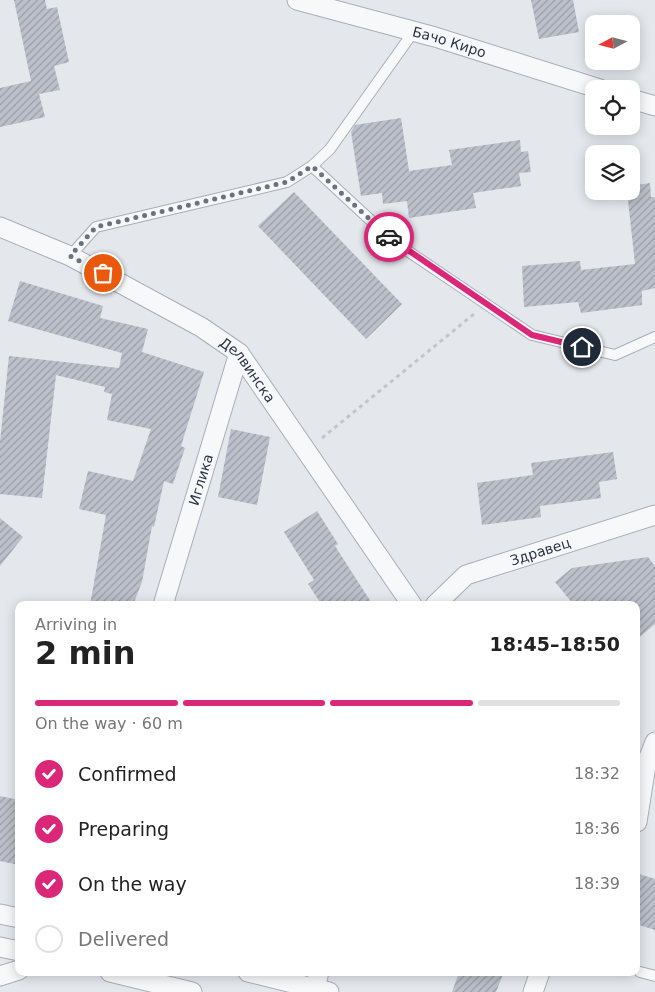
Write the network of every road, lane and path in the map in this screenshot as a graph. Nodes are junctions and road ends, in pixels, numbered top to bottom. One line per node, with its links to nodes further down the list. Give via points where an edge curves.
1 (297, 0): 2 (street, Бачо Киро)
2 (414, 31): 3 (street, Бачо Киро); 6 (lane, via 330,149)
3 (585, 84)
4 (640, 102): 5 (street)
5 (655, 106)
6 (312, 166): 8 (lane, via 287,182 96,227); 9 (lane, via 393,240)
7 (0, 227): 8 (street, Делвинска)
8 (70, 256): 11 (street, Делвинска, via 201,327)
9 (487, 304): 10 (lane, via 532,335 615,355); 12 (path)
10 (655, 337)
11 (239, 353): 12 (street, Делвинска); 14 (street, Иглика)
12 (306, 451): 15 (street, Делвинска)
13 (655, 515): 16 (street, Здравец, via 466,575)
14 (163, 601)
15 (409, 601)
16 (438, 601)
17 (655, 742): 18 (street, via 646,765)
18 (640, 803)
19 (655, 813): 20 (street)
20 (640, 820)
21 (0, 914): 22 (street)
22 (15, 917)
23 (0, 947): 24 (street)
24 (15, 950)
25 (15, 971): 27 (street)
26 (640, 972): 31 (lane)
27 (0, 976)
28 (126, 976): 33 (street)
29 (268, 976): 32 (street)
30 (539, 976): 34 (street)
31 (655, 976)
32 (319, 986)
33 (192, 992)
34 (533, 992)

